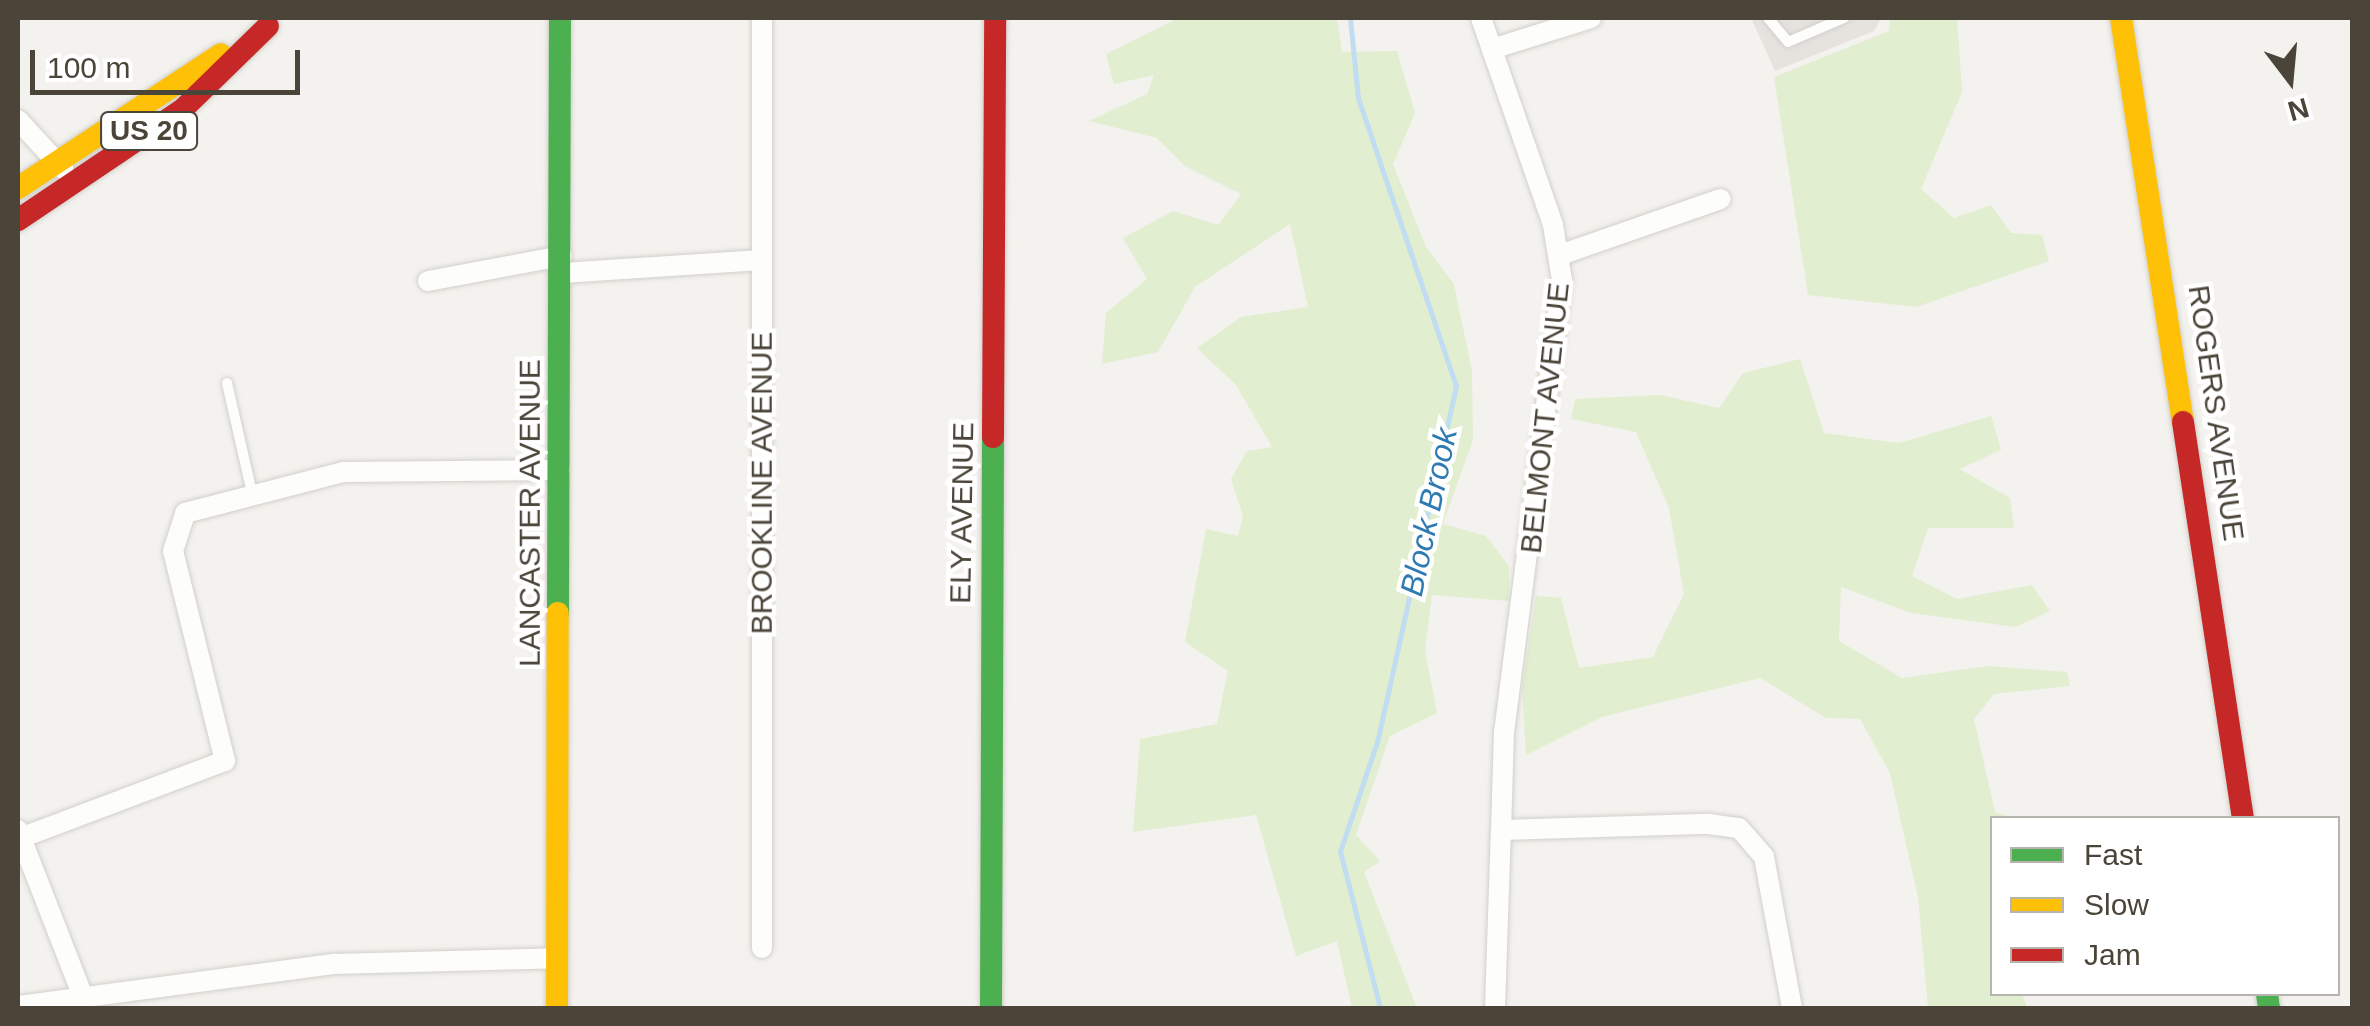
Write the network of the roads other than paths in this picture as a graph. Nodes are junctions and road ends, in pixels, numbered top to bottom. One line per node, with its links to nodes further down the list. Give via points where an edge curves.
1 (560, 18): 19 (street, LANCASTER AVENUE)
2 (762, 18): 18 (street, BROOKLINE AVENUE)
3 (995, 18): 32 (street, ELY AVENUE)
4 (1481, 18): 10 (street, BELMONT AVENUE)
5 (1591, 18): 10 (street)
6 (1768, 18): 7 (lane, via 1788,42)
7 (1844, 18)
8 (2121, 18): 24 (street, ROGERS AVENUE)
9 (274, 22): 12 (street, US 20); 13 (street, US 20, via 182,110)
10 (1492, 49): 17 (street, BELMONT AVENUE)
11 (18, 120): 12 (street)
12 (56, 162): 13 (street); 14 (street, US 20)
13 (75, 182): 16 (street, US 20)
14 (18, 188)
15 (1721, 199): 17 (street)
16 (18, 220)
17 (1560, 255): 25 (street, BELMONT AVENUE, via 1542,470 1504,732)
18 (762, 260): 19 (street); 27 (street, BROOKLINE AVENUE)
19 (562, 264): 20 (street); 22 (street, LANCASTER AVENUE)
20 (428, 281)
21 (227, 383): 23 (lane)
22 (560, 470): 23 (street, via 365,470); 28 (street, LANCASTER AVENUE)
23 (252, 493): 26 (street, via 184,513 172,530 225,761)
24 (2242, 816)
25 (1501, 830): 33 (street, BELMONT AVENUE); 34 (street, via 1740,828 1770,877)
26 (19, 834): 29 (street)
27 (762, 948)
28 (556, 958): 29 (street, via 334,964); 31 (street, LANCASTER AVENUE)
29 (83, 998): 30 (street)
30 (18, 1006)
31 (557, 1008)
32 (990, 1008)
33 (1495, 1008)
34 (1792, 1008)

